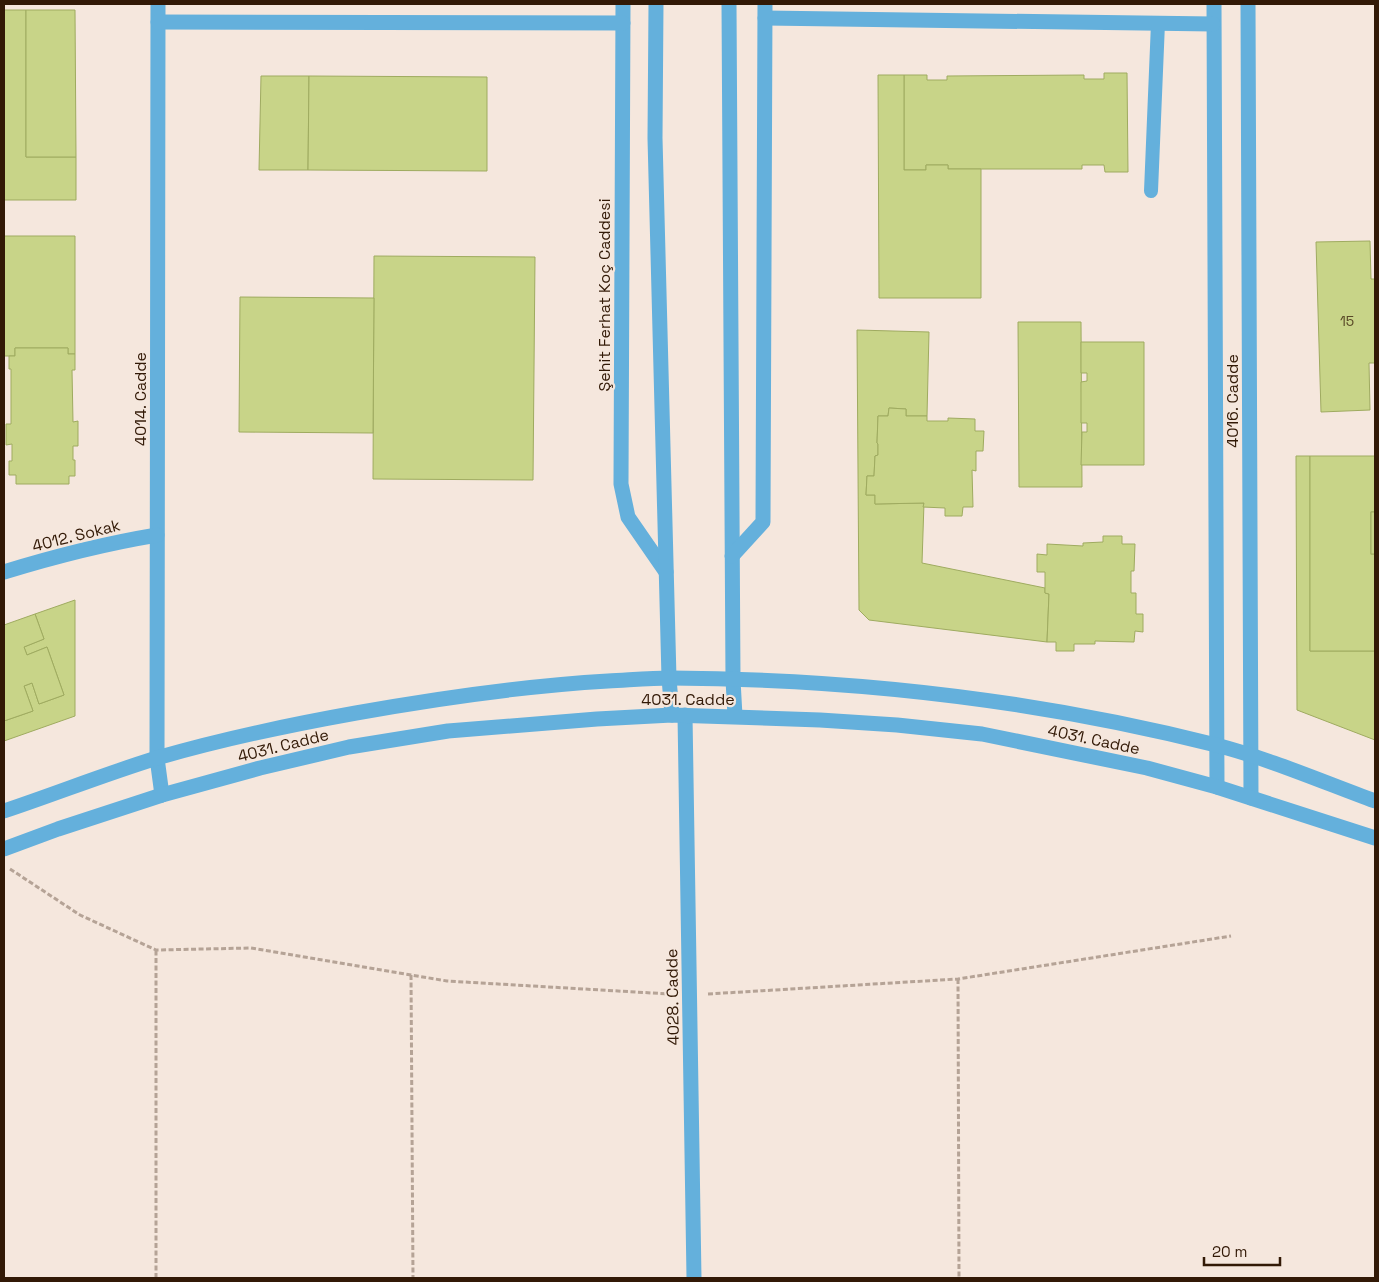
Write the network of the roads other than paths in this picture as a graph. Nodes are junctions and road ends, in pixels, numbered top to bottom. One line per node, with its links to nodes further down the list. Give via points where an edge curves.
1 (158, 4): 8 (street, 4014. Cadde)
2 (623, 4): 9 (street, Şehit Ferhat Koç Caddesi)
3 (656, 4): 16 (street, via 655,138)
4 (728, 4): 14 (street)
5 (1214, 4): 11 (street, 4016. Cadde)
6 (1248, 4): 22 (street, 4016. Cadde)
7 (765, 11): 10 (street); 14 (street, via 763,522)
8 (158, 22): 9 (street); 13 (street, 4014. Cadde)
9 (623, 23): 16 (street, Şehit Ferhat Koç Caddesi, via 621,484 628,516)
10 (1158, 23): 11 (street); 12 (lane)
11 (1213, 24): 21 (street, 4016. Cadde)
12 (1151, 192)
13 (157, 535): 15 (street, 4012. Sokak, via 109,543); 23 (street, 4014. Cadde)
14 (732, 556): 18 (street)
15 (4, 572)
16 (666, 573): 17 (street)
17 (669, 678): 18 (street, 4031. Cadde); 19 (street); 23 (street, 4031. Cadde, via 557,684 444,697 305,722)
18 (733, 680): 20 (street); 21 (street, 4031. Cadde, via 842,684 953,695 1045,709)
19 (678, 715): 20 (street, 4031. Cadde); 25 (street, 4031. Cadde, via 448,731 349,747); 31 (street, 4028. Cadde, via 690,995)
20 (735, 716): 24 (street, 4031. Cadde, via 897,725 982,734)
21 (1217, 746): 22 (street, 4031. Cadde); 24 (street, 4016. Cadde)
22 (1250, 756): 26 (street, 4016. Cadde); 27 (street, 4031. Cadde)
23 (157, 758): 25 (street, 4014. Cadde); 28 (street, 4031. Cadde)
24 (1217, 786): 26 (street, 4031. Cadde)
25 (162, 794): 30 (street, 4031. Cadde)
26 (1251, 798): 29 (street, 4031. Cadde)
27 (1375, 801)
28 (4, 811)
29 (1375, 838)
30 (4, 849)
31 (694, 1278)

